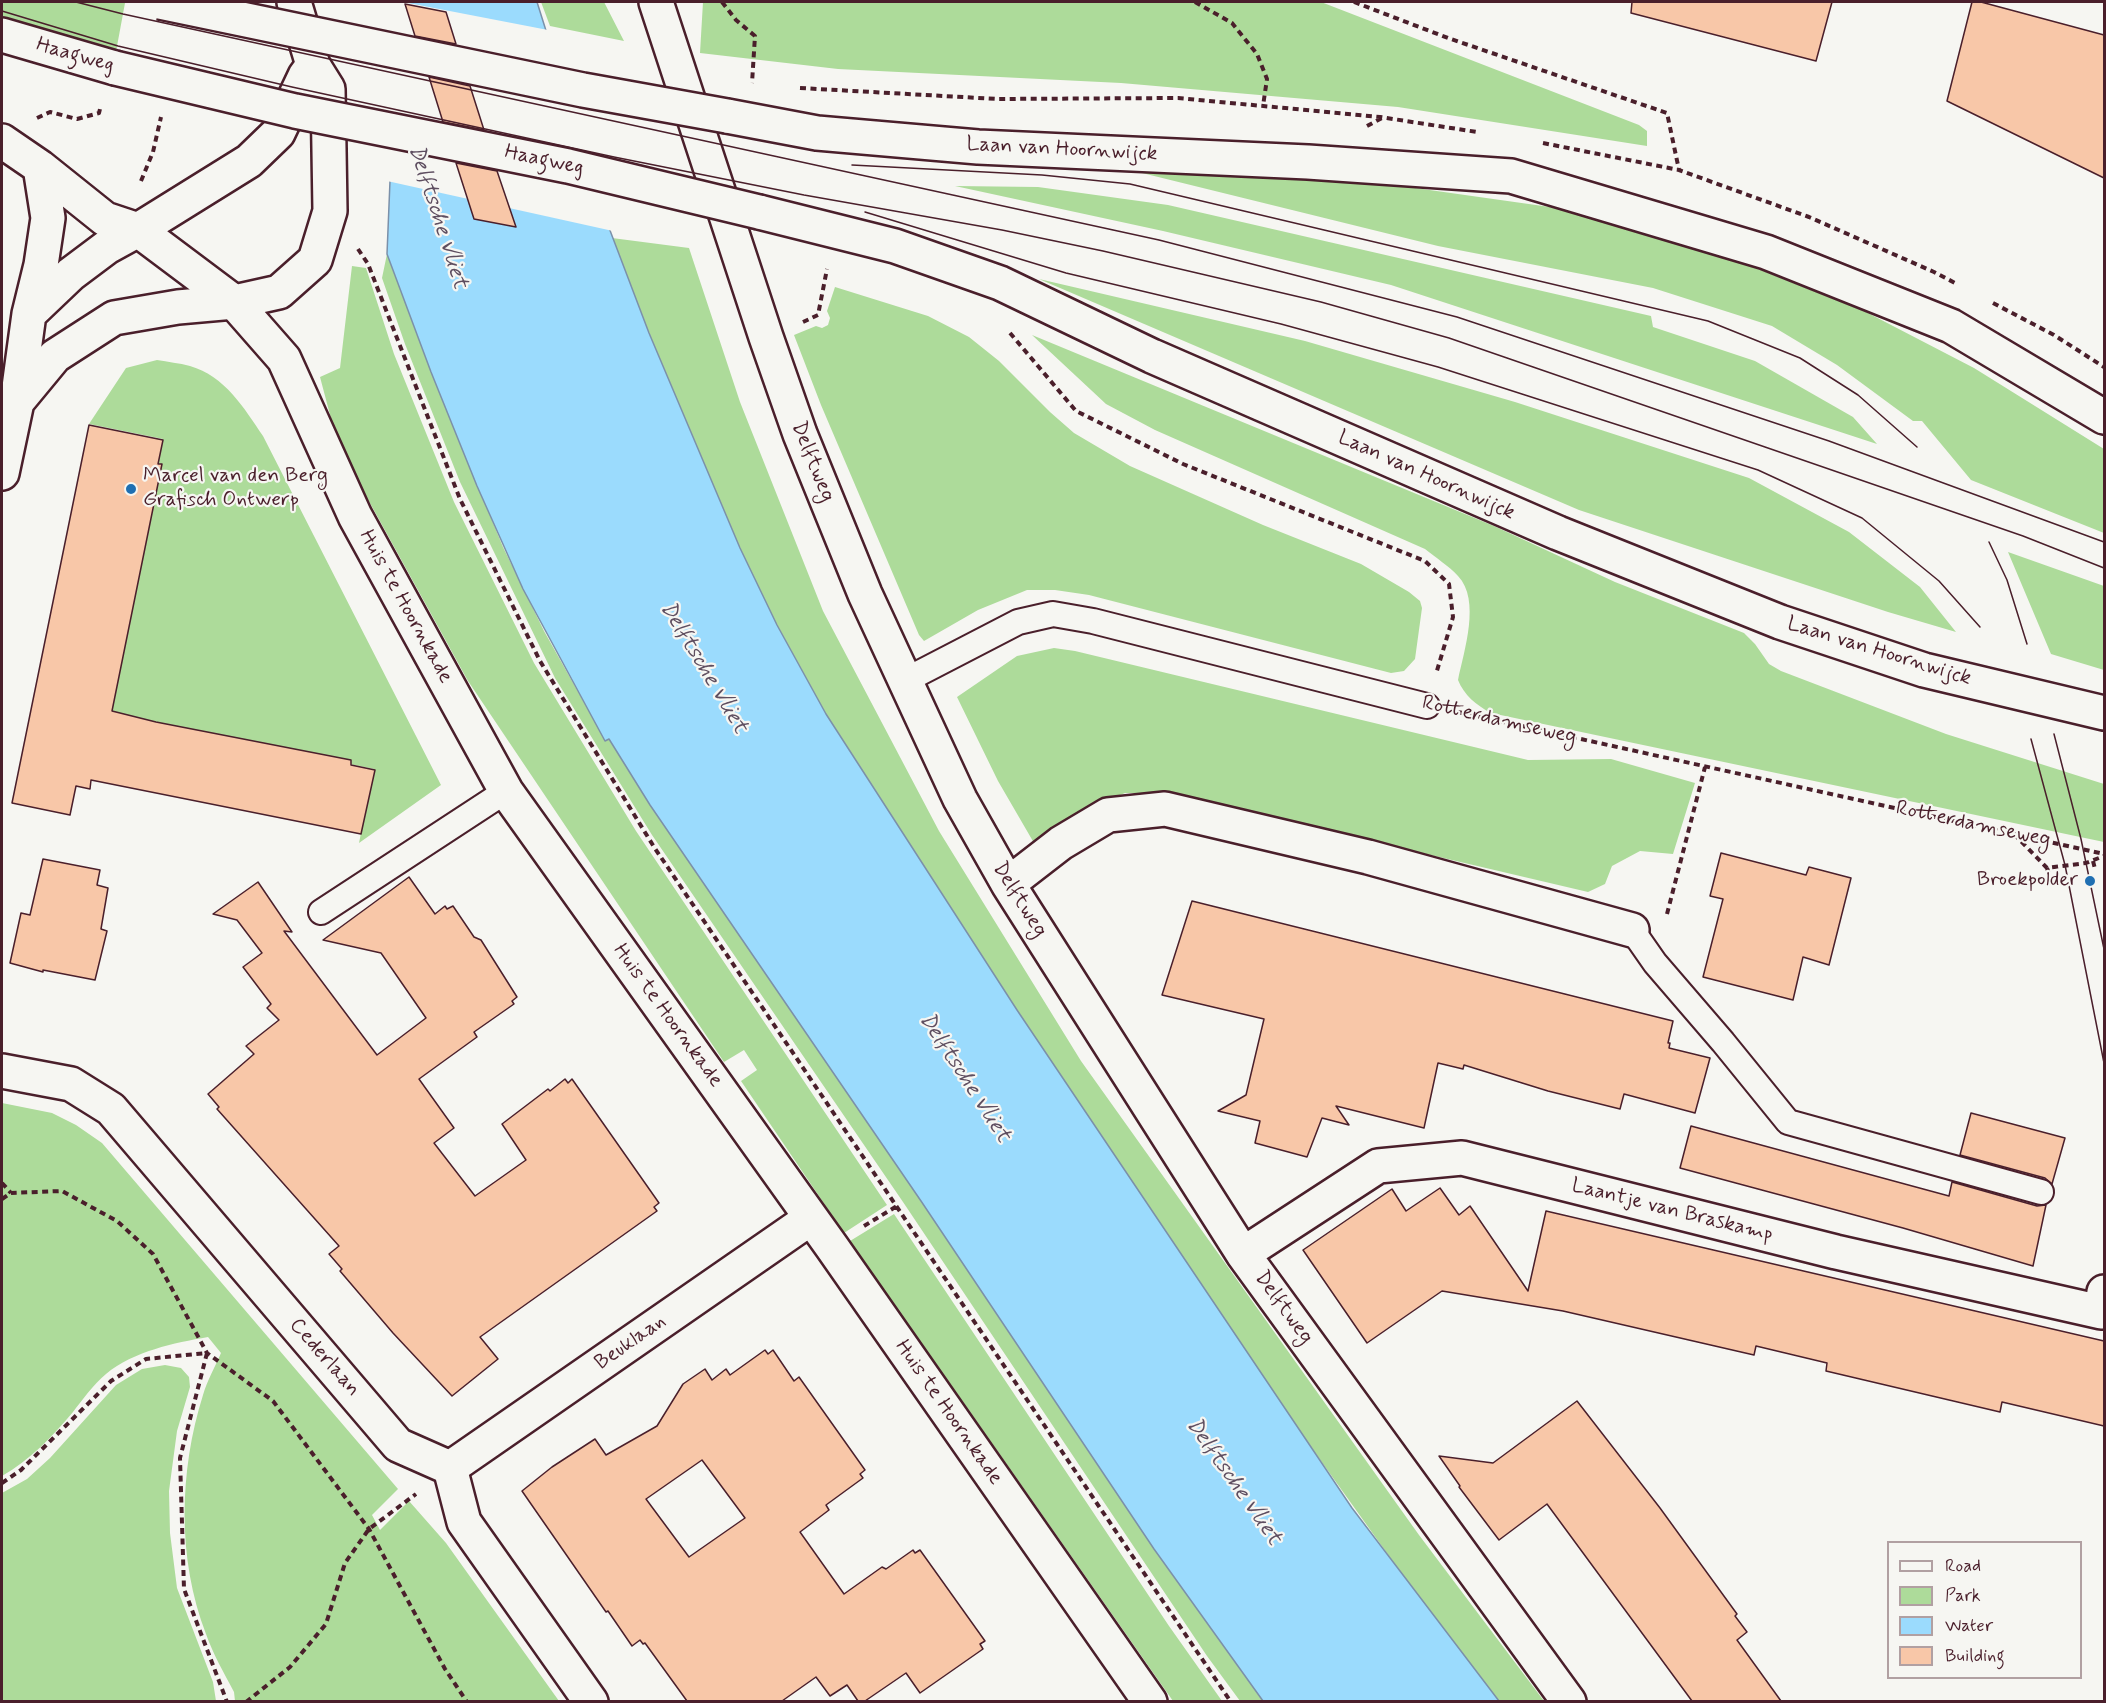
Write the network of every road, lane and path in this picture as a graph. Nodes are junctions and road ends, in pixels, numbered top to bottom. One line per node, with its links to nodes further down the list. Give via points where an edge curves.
1 (160, 2): 27 (street, Laan van Hoornwijck, bridge, via 583,90 817,133 978,147 1511,176 1767,252 1951,326)
2 (294, 2): 8 (street)
3 (656, 2): 29 (street, Delftweg, via 800,434 865,594)
4 (723, 2): 9 (path, via 755,36)
5 (1195, 2): 12 (path, via 1232,23 1257,54 1267,79)
6 (1354, 2): 16 (path, via 1667,113 1679,170)
7 (2, 35): 19 (street, Haagweg, bridge, via 115,68 295,111 568,166)
8 (313, 65): 18 (street, via 328,89); 20 (street, via 278,132 249,161)
9 (752, 84)
10 (798, 87): 12 (path, via 997,99 1178,98)
11 (103, 98): 13 (path, via 99,113 77,119)
12 (1263, 106): 14 (path, via 1380,117)
13 (50, 112)
14 (1487, 134)
15 (2, 141): 17 (street)
16 (1533, 141)
17 (40, 167): 20 (street, via 105,219); 23 (street, via 48,218)
18 (330, 211): 22 (street, via 315,260 279,292); 61 (path, via 368,264 460,499 540,662 660,856)
19 (759, 212): 31 (street, Laan van Hoornwijck, via 895,246 1000,283 1152,356 1536,524 1780,622 1924,670)
20 (138, 230): 22 (street); 23 (street, via 79,268)
21 (828, 262): 24 (path, via 818,315)
22 (234, 302): 26 (street, via 114,318 55,356); 33 (street, Huis te Hoornkade, via 284,359 355,516)
23 (29, 314): 26 (street)
24 (812, 318)
25 (1005, 328): 30 (path, via 1076,411 1183,464 1425,561 1449,584 1453,617)
26 (17, 402): 28 (street)
27 (2104, 417)
28 (2, 473)
29 (906, 680): 30 (lane, Rotterdamseweg, via 1018,622 1053,614); 40 (street, Delftweg, via 960,799)
30 (1427, 706): 32 (path, Rotterdamseweg)
31 (2104, 713)
32 (1705, 766): 34 (path, Rotterdamseweg); 43 (path)
33 (506, 791): 41 (lane); 49 (street, Huis te Hoornkade)
34 (2013, 834): 35 (path, Rotterdamseweg); 37 (path)
35 (2104, 855): 36 (path)
36 (2093, 861): 37 (path); 38 (path)
37 (2047, 867): 39 (path)
38 (2095, 869)
39 (2049, 874)
40 (1008, 884): 42 (street, via 1061,843 1108,815 1165,809 1368,857); 50 (street, Delftweg)
41 (321, 912)
42 (1632, 930): 43 (lane)
43 (1655, 963): 46 (lane, via 1788,1122)
44 (2, 1071): 53 (street, Cederlaan, via 71,1084 111,1109 398,1445)
45 (2, 1183): 47 (path)
46 (2042, 1192)
47 (11, 1193): 48 (path); 52 (path, via 62,1191 117,1221 153,1254)
48 (2, 1199)
49 (811, 1218): 53 (street, Beuklaan); 60 (street, Huis te Hoornkade)
50 (1243, 1254): 51 (street, Laantje van Braskamp, via 1378,1166 1462,1158 1836,1252 2101,1312); 62 (street, Delftweg)
51 (2104, 1292)
52 (207, 1353): 54 (path, via 146,1359 111,1381 21,1470); 55 (path, via 273,1401); 56 (path, via 180,1458 183,1589)
53 (450, 1468): 55 (path); 59 (street, via 465,1522)
54 (2, 1483)
55 (369, 1529): 57 (path, via 345,1563 326,1624 290,1667); 58 (path, via 445,1669)
56 (227, 1701)
57 (246, 1701)
58 (467, 1701)
59 (591, 1701)
60 (1150, 1701)
61 (1231, 1701)
62 (1569, 1701)

